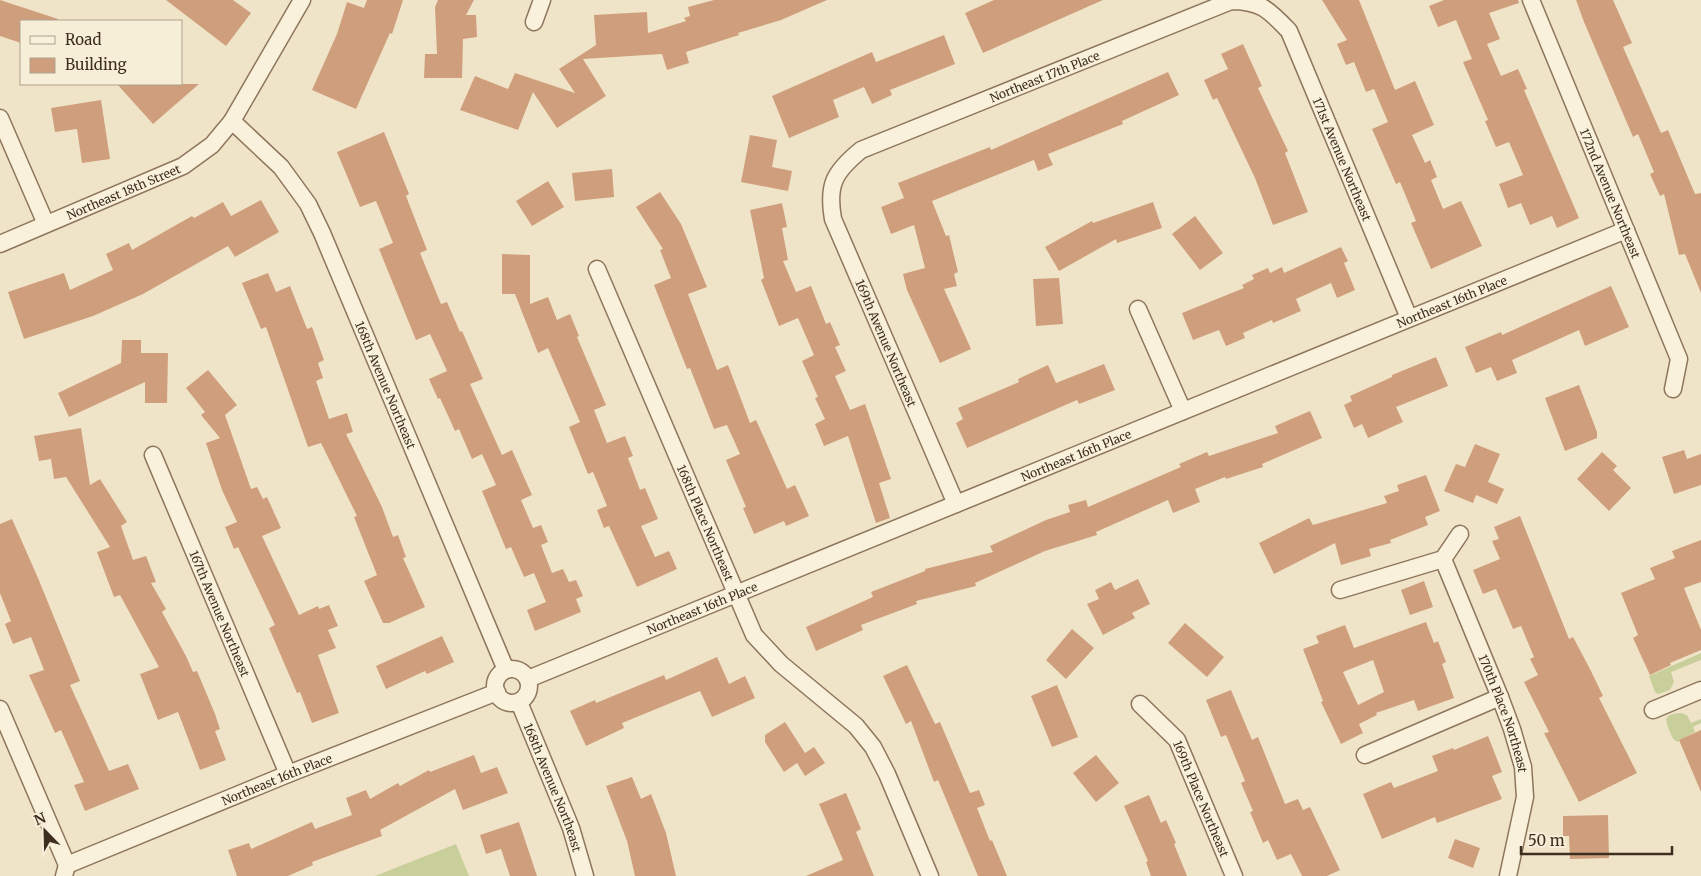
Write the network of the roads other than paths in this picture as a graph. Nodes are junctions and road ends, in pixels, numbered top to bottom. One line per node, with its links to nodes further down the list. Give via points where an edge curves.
1 (302, 0): 7 (street, Northeast 18th Street)
2 (542, 0): 5 (street)
3 (1531, 0): 10 (street, 172nd Avenue Northeast)
4 (1265, 8): 8 (street, Northeast 17th Place, via 1249,1 1231,1 861,150 845,163); 14 (street, 171st Avenue Northeast, via 1289,31)
5 (534, 22)
6 (0, 118): 9 (street)
7 (232, 121): 9 (street, Northeast 18th Street, via 212,145 183,166); 23 (street, 168th Avenue Northeast, via 281,167 312,212)
8 (834, 179): 18 (street, 169th Avenue Northeast, via 830,201 832,220)
9 (46, 224): 11 (street, Northeast 18th Street)
10 (1626, 230): 14 (street, Northeast 16th Place); 15 (street, 172nd Avenue Northeast, via 1679,359)
11 (0, 244)
12 (596, 269): 22 (street, 168th Place Northeast)
13 (1138, 309): 16 (street)
14 (1409, 318): 16 (street, Northeast 16th Place)
15 (1672, 388)
16 (1183, 411): 18 (street, Northeast 16th Place)
17 (153, 455): 33 (street, 167th Avenue Northeast)
18 (956, 504): 22 (street, Northeast 16th Place)
19 (1460, 534): 20 (street)
20 (1442, 559): 21 (street); 27 (street, 170th Place Northeast)
21 (1340, 590)
22 (737, 594): 24 (street, Northeast 16th Place); 36 (street, 168th Place Northeast, via 754,635 781,664 856,726 873,747)
23 (506, 670): 24 (street, via 521,671); 26 (street, via 498,677)
24 (528, 679): 28 (street, via 529,690)
25 (1701, 690): 31 (street)
26 (497, 692): 28 (street, via 503,700); 33 (street, Northeast 16th Place)
27 (1500, 697): 32 (street); 38 (street, 170th Place Northeast, via 1523,766 1525,797)
28 (519, 702): 35 (street, 168th Avenue Northeast, via 570,828)
29 (1140, 704): 37 (street, 169th Place Northeast, via 1176,740)
30 (0, 709): 34 (street)
31 (1654, 710)
32 (1365, 755)
33 (288, 774): 34 (street, Northeast 16th Place)
34 (65, 871)
35 (585, 876)
36 (930, 876)
37 (1234, 876)
38 (1508, 876)

